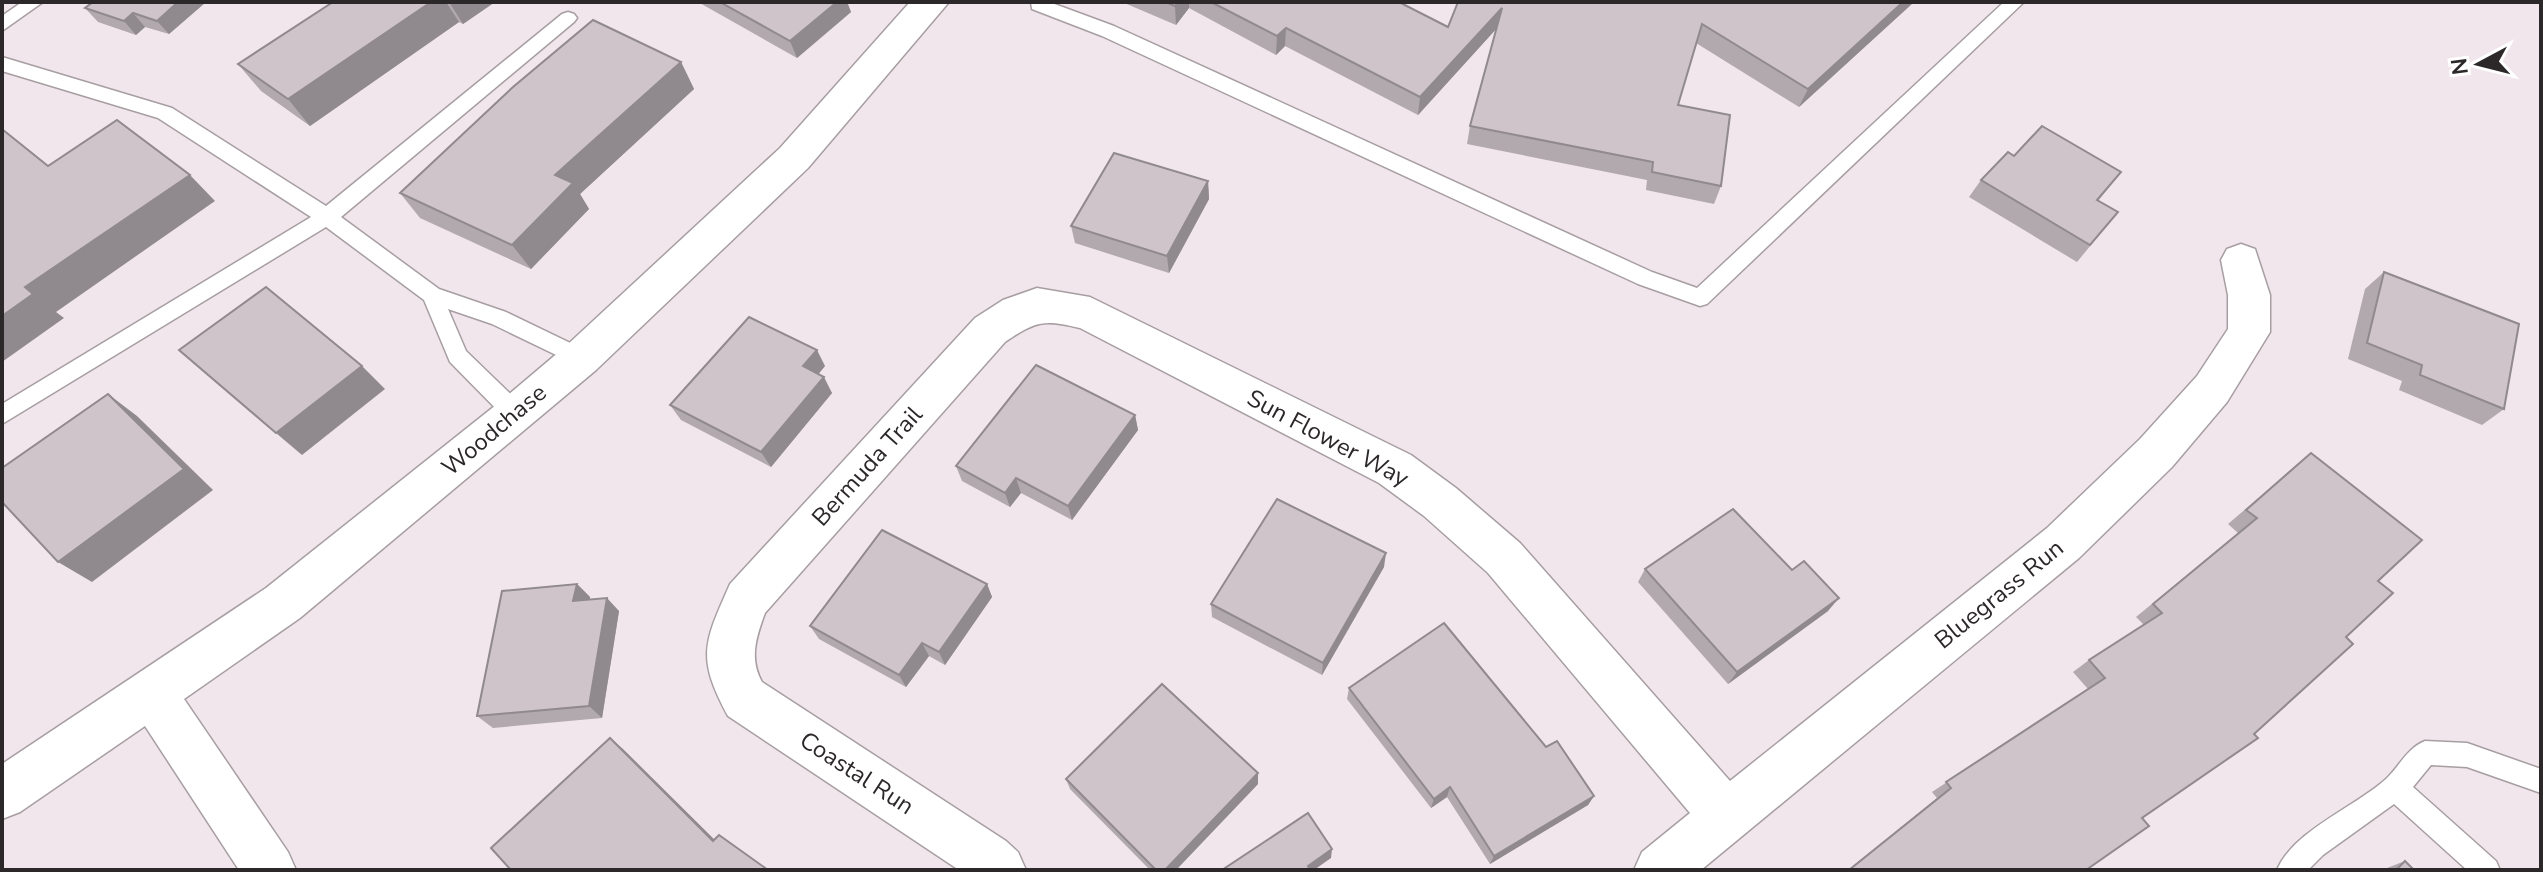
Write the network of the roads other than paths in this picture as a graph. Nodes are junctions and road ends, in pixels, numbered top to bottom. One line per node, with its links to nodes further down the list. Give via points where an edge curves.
1 (34, 2): 6 (lane)
2 (931, 2): 12 (street, Woodchase, via 794,158)
3 (1040, 2): 4 (lane, via 1645,278 1700,298)
4 (2015, 2)
5 (568, 18): 8 (lane)
6 (2, 25)
7 (2, 64): 8 (lane, via 165,113)
8 (327, 217): 10 (lane); 14 (lane)
9 (2241, 260): 20 (street, Bluegrass Run, via 2249,295 2249,332 2212,389 2156,453 2063,543)
10 (432, 295): 12 (lane, via 499,318); 13 (lane, via 458,356)
11 (1045, 303): 15 (street, Bermuda Trail, via 1022,307 990,330 747,599); 20 (street, Sun Flower Way, via 1104,321 1395,469 1440,502 1504,558)
12 (581, 358): 13 (street, Woodchase)
13 (516, 414): 16 (street, Woodchase, via 283,603)
14 (2, 415)
15 (729, 665): 22 (street, Coastal Run, via 745,699)
16 (152, 694): 19 (street, Woodchase); 21 (street)
17 (2541, 781): 18 (lane, via 2467,755 2425,753)
18 (2395, 788): 24 (lane, via 2314,846); 25 (lane)
19 (2, 794)
20 (1726, 816): 23 (street, Bluegrass Run)
21 (270, 870)
22 (1000, 870)
23 (1660, 870)
24 (2290, 870)
25 (2487, 870)

